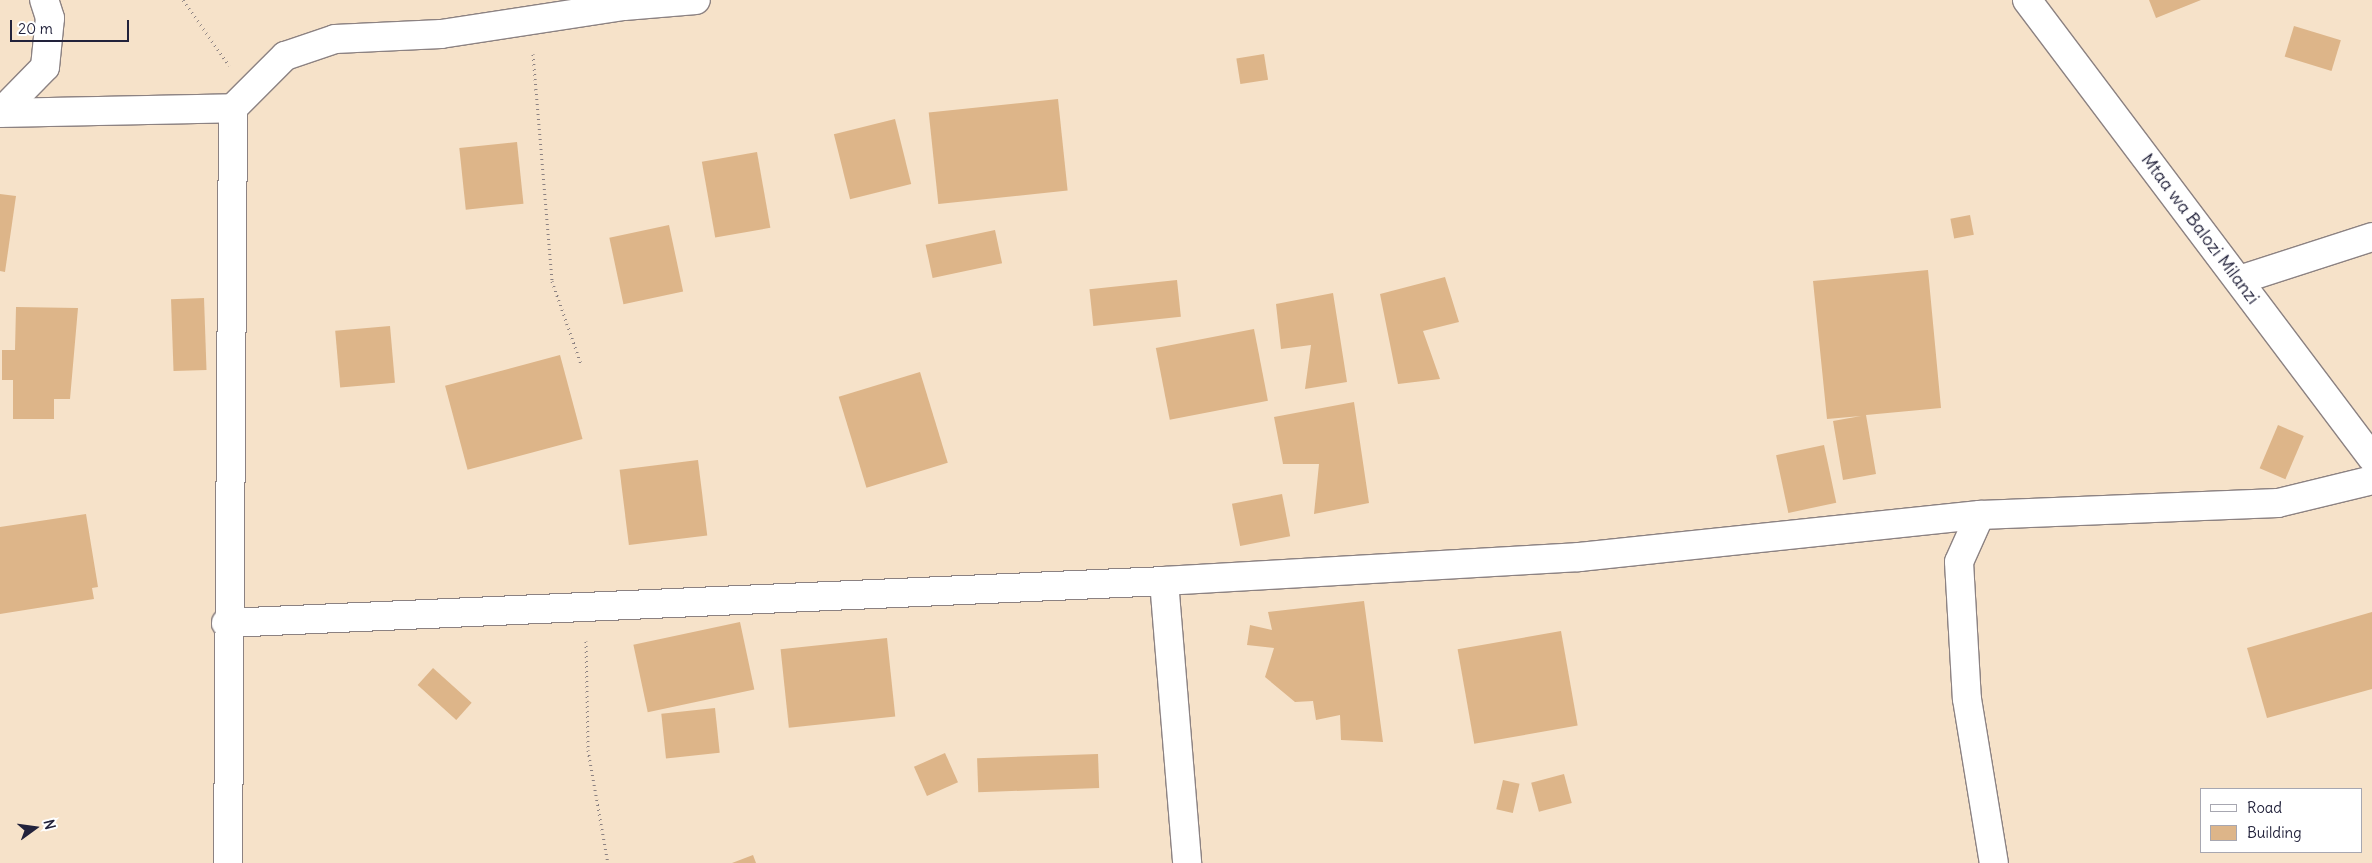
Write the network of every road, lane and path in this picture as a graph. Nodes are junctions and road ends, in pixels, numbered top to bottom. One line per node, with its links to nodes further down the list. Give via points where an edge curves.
1 (44, 0): 7 (street, via 50,18 45,68)
2 (183, 0): 6 (path)
3 (696, 0): 5 (street)
4 (2027, 0): 9 (street, Mtaa wa Balozi Milanzi)
5 (527, 19): 6 (street, via 441,34 334,39 285,56); 10 (path, via 552,281)
6 (240, 99): 7 (street); 16 (street)
7 (2, 113)
8 (2372, 237): 9 (street)
9 (2239, 280): 11 (street, Mtaa wa Balozi Milanzi)
10 (581, 364)
11 (2372, 458)
12 (2372, 480): 13 (street, via 2278,503)
13 (1980, 515): 14 (street, via 1579,556); 20 (street, via 1959,562 1967,699)
14 (1164, 581): 15 (street); 19 (street)
15 (584, 608): 16 (street); 18 (path, via 588,750)
16 (226, 623): 17 (street)
17 (228, 863)
18 (608, 863)
19 (1187, 863)
20 (1994, 863)

